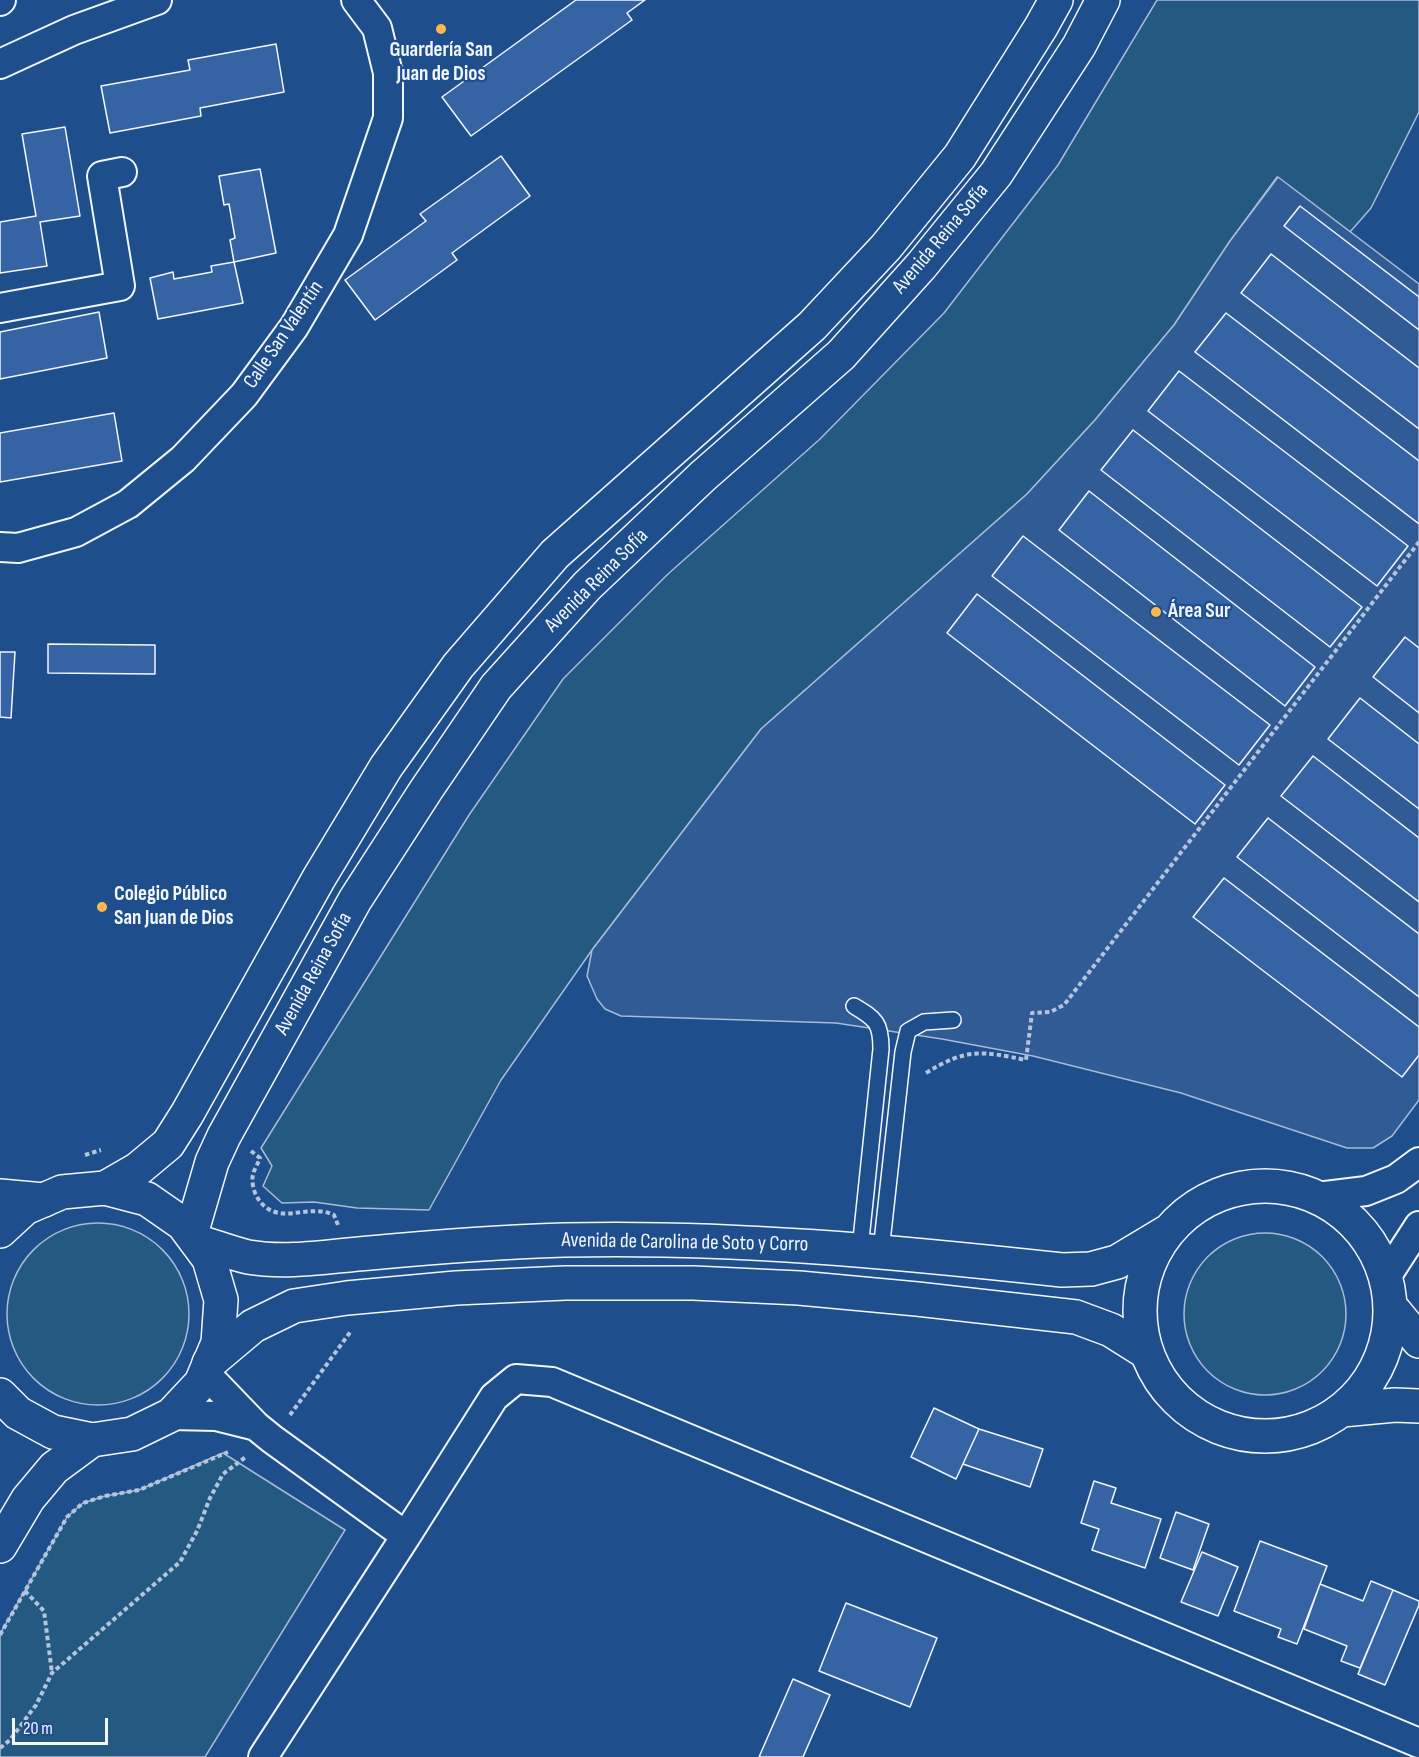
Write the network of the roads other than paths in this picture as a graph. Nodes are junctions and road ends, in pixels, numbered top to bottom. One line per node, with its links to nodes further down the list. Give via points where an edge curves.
1 (157, 0): 5 (street, via 74,30)
2 (356, 0): 8 (street, Calle San Valentín, via 377,28 388,73 388,117 348,235 294,327 244,395 183,459 128,504 76,532 18,548)
3 (1056, 0): 12 (main road, Avenida Reina Sofía, via 960,156 886,247 812,326 555,554 458,666 386,767 168,1144 138,1169)
4 (1103, 0): 19 (main road, Avenida Reina Sofía, via 1079,46 996,174 921,266 842,355 703,476 587,586 496,687 356,900 247,1095 212,1162)
5 (0, 64)
6 (122, 172): 7 (street, via 102,176 120,286)
7 (0, 308)
8 (0, 547)
9 (854, 1006): 20 (lane, via 873,1017 881,1032)
10 (954, 1020): 20 (lane, via 924,1022 908,1031)
11 (1419, 1162): 14 (street, via 1396,1179 1366,1191)
12 (105, 1188): 15 (main road, Avenida Reina Sofía, via 62,1192); 19 (main road, Avenida Reina Sofía, via 147,1199 183,1224)
13 (0, 1196): 15 (main road)
14 (1317, 1197): 18 (main road, via 1286,1187 1252,1186 1220,1194 1191,1210); 21 (main road, via 1348,1216 1372,1244)
15 (44, 1200): 17 (main road, Avenida Reina Sofía, via 25,1208)
16 (1419, 1226): 21 (street)
17 (0, 1231)
18 (1167, 1232): 20 (main road, Avenida de Carolina de Soto y Corro, via 1117,1262 1091,1269 1062,1270); 23 (main road, via 1150,1259 1141,1290 1140,1321)
19 (194, 1238): 20 (main road, Avenida de Carolina de Soto y Corro, via 248,1257 296,1261 564,1240 695,1240); 24 (main road, Avenida Reina Sofía, via 209,1259 221,1300 218,1343)
20 (870, 1250)
21 (1389, 1292): 22 (main road); 27 (main road, via 1389,1336 1379,1364 1364,1390)
22 (1419, 1341)
23 (1146, 1352): 24 (main road, Avenida de Carolina de Soto y Corro, via 1111,1330 1076,1317 799,1288 565,1282 456,1288 294,1306 253,1326); 27 (main road, via 1162,1382 1185,1407 1214,1425 1246,1435 1280,1436 1313,1427)
24 (207, 1368): 28 (main road, Avenida Reina Sofía, via 201,1383); 29 (street)
25 (0, 1395): 30 (main road, Avenida Reina Sofía, via 18,1413 53,1432)
26 (1419, 1406): 27 (main road, via 1395,1404)
27 (1342, 1410)
28 (171, 1415): 29 (street, via 216,1416); 30 (main road, Avenida Reina Sofía, via 132,1434)
29 (256, 1426): 31 (street)
30 (93, 1440): 32 (main road, Avenida Reina Sofía, via 54,1468 28,1498)
31 (406, 1536): 33 (street, via 494,1397 516,1379 552,1382); 34 (street)
32 (0, 1546)
33 (1419, 1743)
34 (263, 1757)

